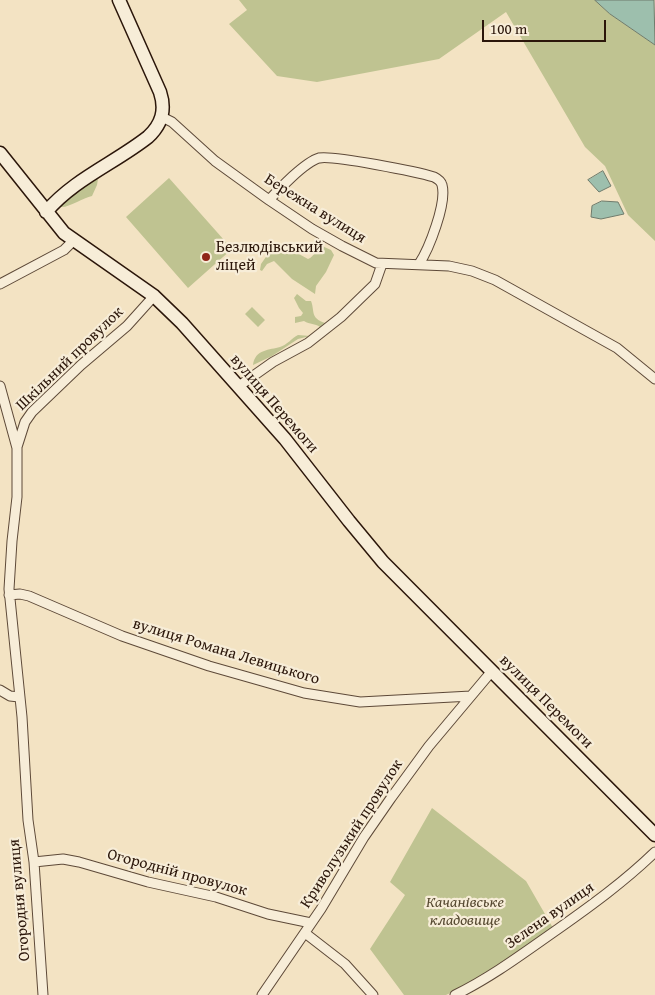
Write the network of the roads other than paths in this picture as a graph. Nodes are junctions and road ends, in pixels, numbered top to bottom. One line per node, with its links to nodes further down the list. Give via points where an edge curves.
1 (119, 0): 2 (street, via 160,92)
2 (162, 117): 4 (street, Бережна вулиця); 5 (street, via 148,137 72,188)
3 (0, 153): 5 (street, вулиця Перемоги)
4 (269, 200): 7 (street, Бережна вулиця, via 325,236); 8 (street, via 289,179 322,158 434,177 442,187 441,202 431,244)
5 (46, 212): 6 (street, вулиця Перемоги)
6 (74, 241): 9 (street, via 64,250); 10 (street, вулиця Перемоги)
7 (382, 264): 8 (street, Бережна вулиця); 13 (street, via 375,284 345,314 310,341)
8 (420, 264): 11 (street, Бережна вулиця, via 472,271 504,284 617,348)
9 (0, 284)
10 (154, 296): 13 (street, вулиця Перемоги); 14 (street, Шкільний провулок, via 127,326 32,412)
11 (655, 379)
12 (0, 386): 14 (street, Огородня вулиця)
13 (239, 386): 17 (street, вулиця Перемоги, via 379,557)
14 (16, 448): 15 (street, Огородня вулиця, via 17,497)
15 (4, 584): 16 (street, Огородня вулиця)
16 (9, 595): 19 (street, вулиця Романа Левицького, via 29,596 122,636 209,666 304,693 360,702); 20 (street, Огородня вулиця)
17 (492, 671): 19 (street, Криволузький провулок); 21 (street, вулиця Перемоги)
18 (0, 690): 20 (street)
19 (471, 696): 24 (street, Криволузький провулок, via 373,824)
20 (19, 697): 23 (street, Огородня вулиця)
21 (655, 835)
22 (655, 852): 29 (street, Зелена вулиця, via 595,903 491,976)
23 (34, 862): 24 (street, Огородній провулок, via 62,859 79,862); 26 (street, Огородня вулиця)
24 (311, 924): 25 (street, Криволузький провулок)
25 (305, 933): 27 (street, Криволузький провулок); 28 (street, via 345,964)
26 (43, 995)
27 (262, 995)
28 (373, 995)
29 (455, 995)

